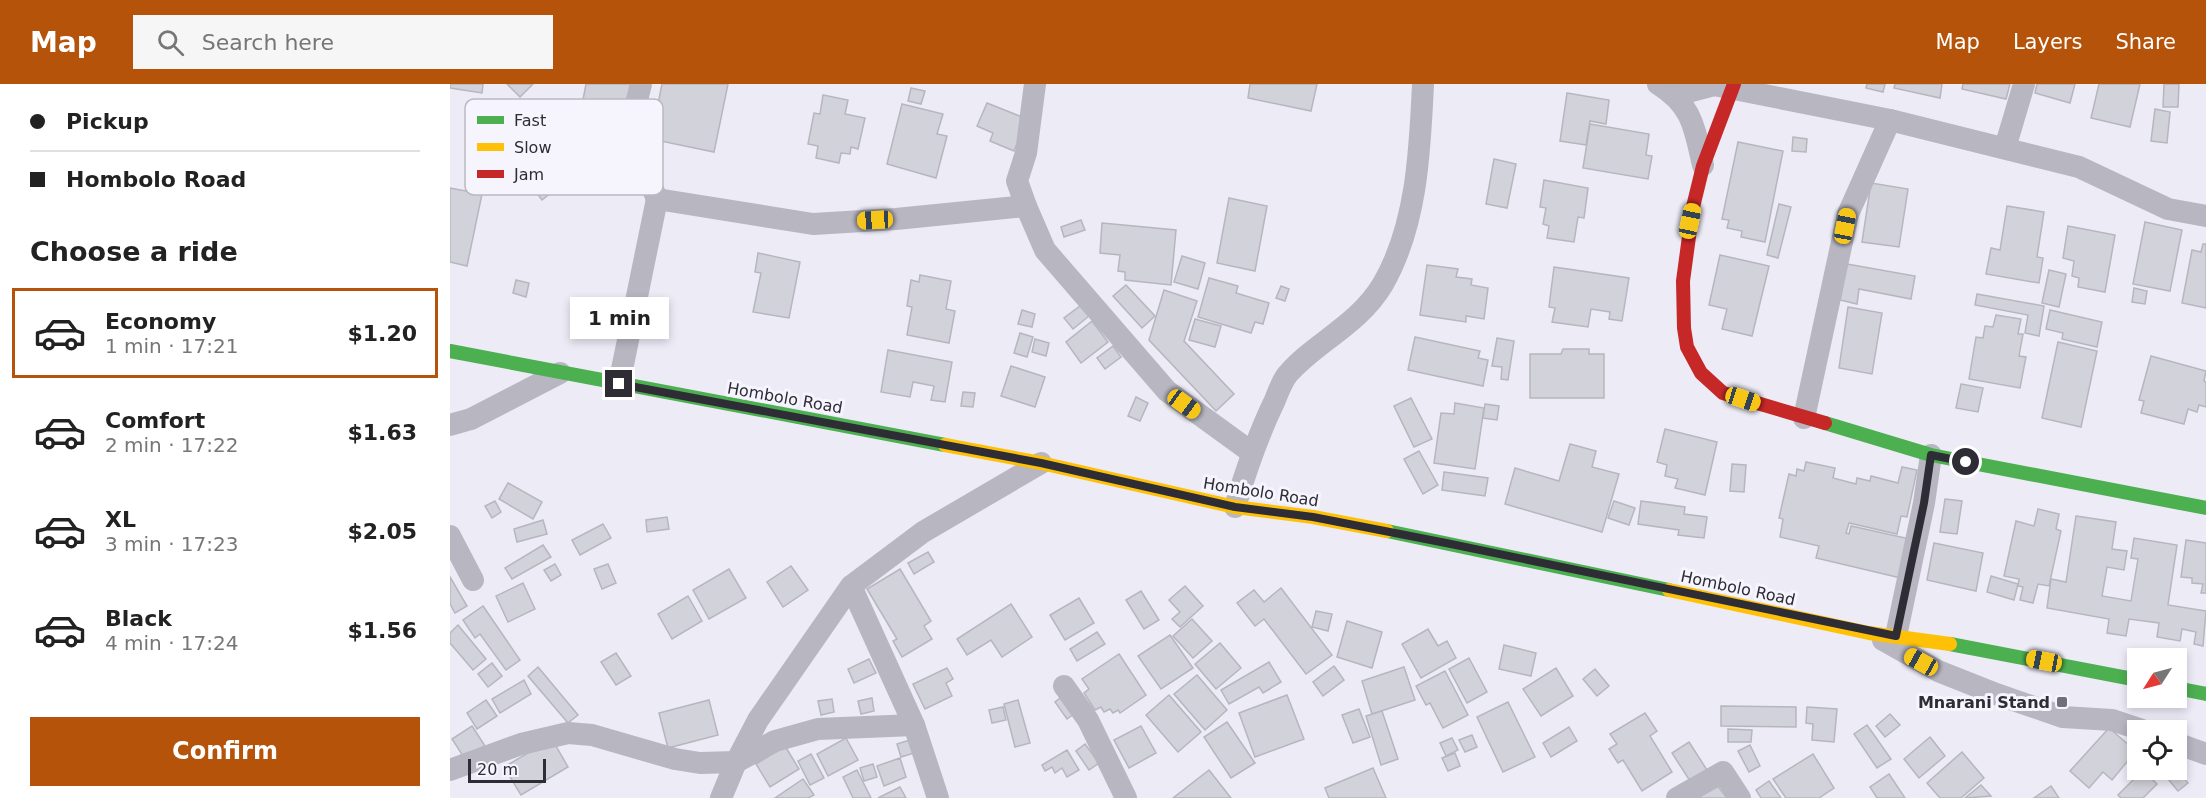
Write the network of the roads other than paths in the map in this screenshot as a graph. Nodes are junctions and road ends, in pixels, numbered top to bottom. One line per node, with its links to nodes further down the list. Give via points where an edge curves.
1 (641, 84): 7 (street)
2 (1035, 84): 13 (street, via 1026,153 1017,181)
3 (1423, 84): 20 (street, via 1420,149 1407,223 1391,266 1382,285 1359,314 1286,376)
4 (2024, 84): 9 (street)
5 (1734, 87): 6 (street, via 1714,84); 8 (street); 10 (street)
6 (1667, 89): 10 (street, via 1693,120)
7 (637, 99)
8 (1890, 120): 9 (street); 18 (street, via 1848,214)
9 (2005, 148): 14 (street, via 2079,167 2168,209)
10 (1703, 166): 18 (street, via 1690,221 1683,297 1687,347 1706,381 1723,393)
11 (655, 195): 12 (street)
12 (657, 199): 13 (street, via 813,224); 17 (street)
13 (1026, 206): 20 (street, via 1045,250 1167,391)
14 (2206, 216)
15 (450, 351): 16 (street, Hombolo Road)
16 (560, 374): 17 (street, Hombolo Road); 19 (street, via 471,419)
17 (619, 384): 22 (street, Hombolo Road)
18 (1804, 418): 21 (street)
19 (450, 425)
20 (1251, 452): 23 (street)
21 (1931, 455): 24 (street); 29 (street)
22 (1041, 463): 23 (street, Hombolo Road); 27 (street, via 923,532)
23 (1235, 507): 28 (street, Hombolo Road, via 1313,517 1446,543)
24 (2206, 507)
25 (450, 536): 26 (street)
26 (473, 580)
27 (851, 586): 34 (street); 38 (street, via 758,720)
28 (1869, 633): 29 (street, Hombolo Road); 35 (street, via 1938,671 1996,694 2063,717 2112,720)
29 (1896, 636): 30 (street, Hombolo Road, via 1974,647)
30 (2127, 678)
31 (1064, 686): 42 (street, via 1088,720)
32 (2187, 690): 33 (street)
33 (2206, 694)
34 (914, 725): 38 (street, via 818,729 776,741); 41 (street)
35 (2127, 725)
36 (2187, 747): 37 (street)
37 (2206, 754)
38 (736, 762): 39 (street, via 675,759 592,735 568,733 520,744); 40 (street)
39 (450, 770)
40 (721, 798)
41 (938, 798)
42 (1126, 798)
43 (1677, 798): 44 (street, via 1723,772)
44 (1740, 798)

